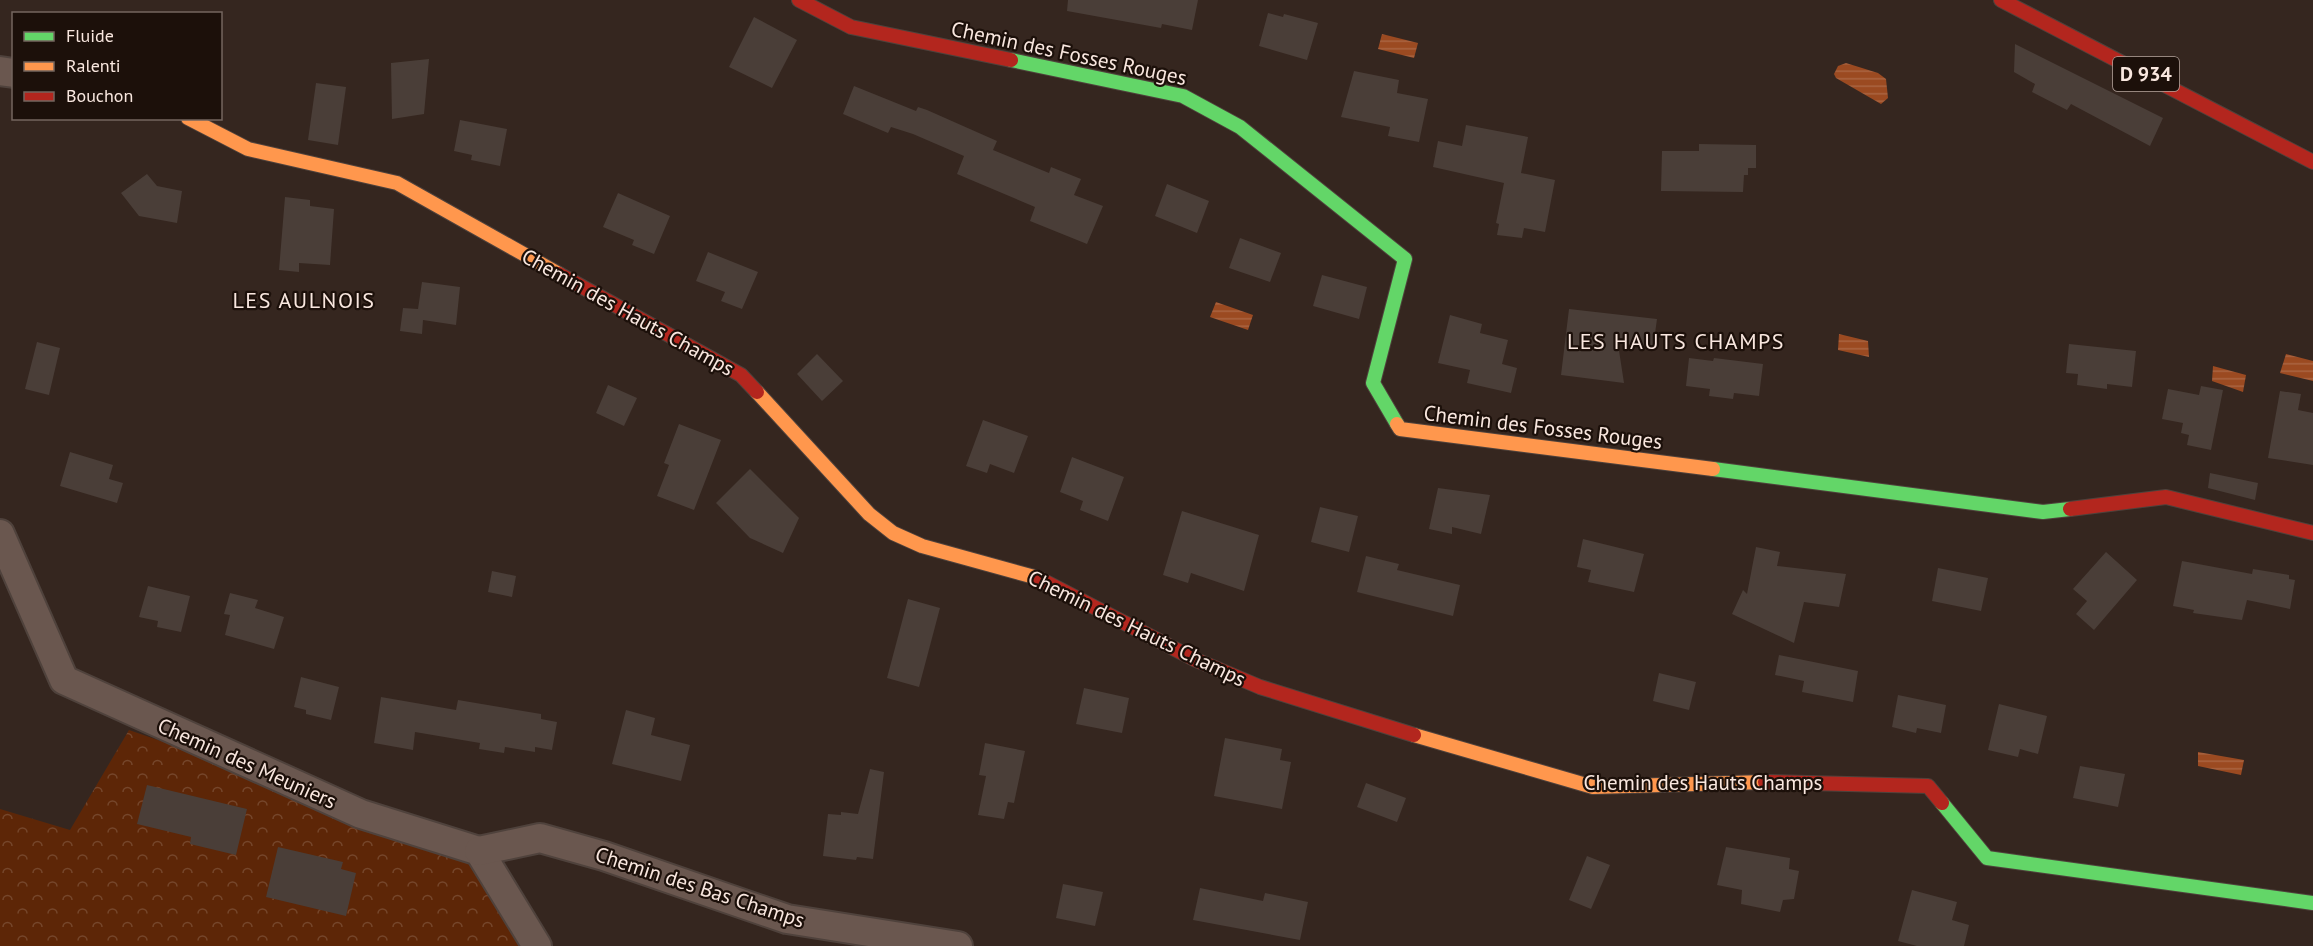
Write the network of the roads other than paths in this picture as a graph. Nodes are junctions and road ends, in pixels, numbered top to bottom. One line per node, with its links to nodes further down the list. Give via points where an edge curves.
1 (799, 0): 7 (street, Chemin des Fosses Rouges, via 851,27 1183,96 1240,127 1405,259 1373,383 1400,429 2043,512 2166,497)
2 (2001, 0): 4 (street, D 934)
3 (192, 120): 10 (street, Chemin des Hauts Champs, via 248,149 397,183 741,375 869,514 893,533 922,546 1030,574 1196,660 1260,687 1593,787 1797,781 1928,786 1987,858)
4 (2290, 148): 5 (street); 6 (street, D 934)
5 (2313, 156)
6 (2313, 162)
7 (2313, 533)
8 (0, 534): 9 (street, Chemin des Meuniers, via 64,680 361,814)
9 (479, 851): 11 (street); 12 (street, Chemin des Bas Champs, via 540,838 787,919)
10 (2313, 903)
11 (537, 946)
12 (958, 946)

